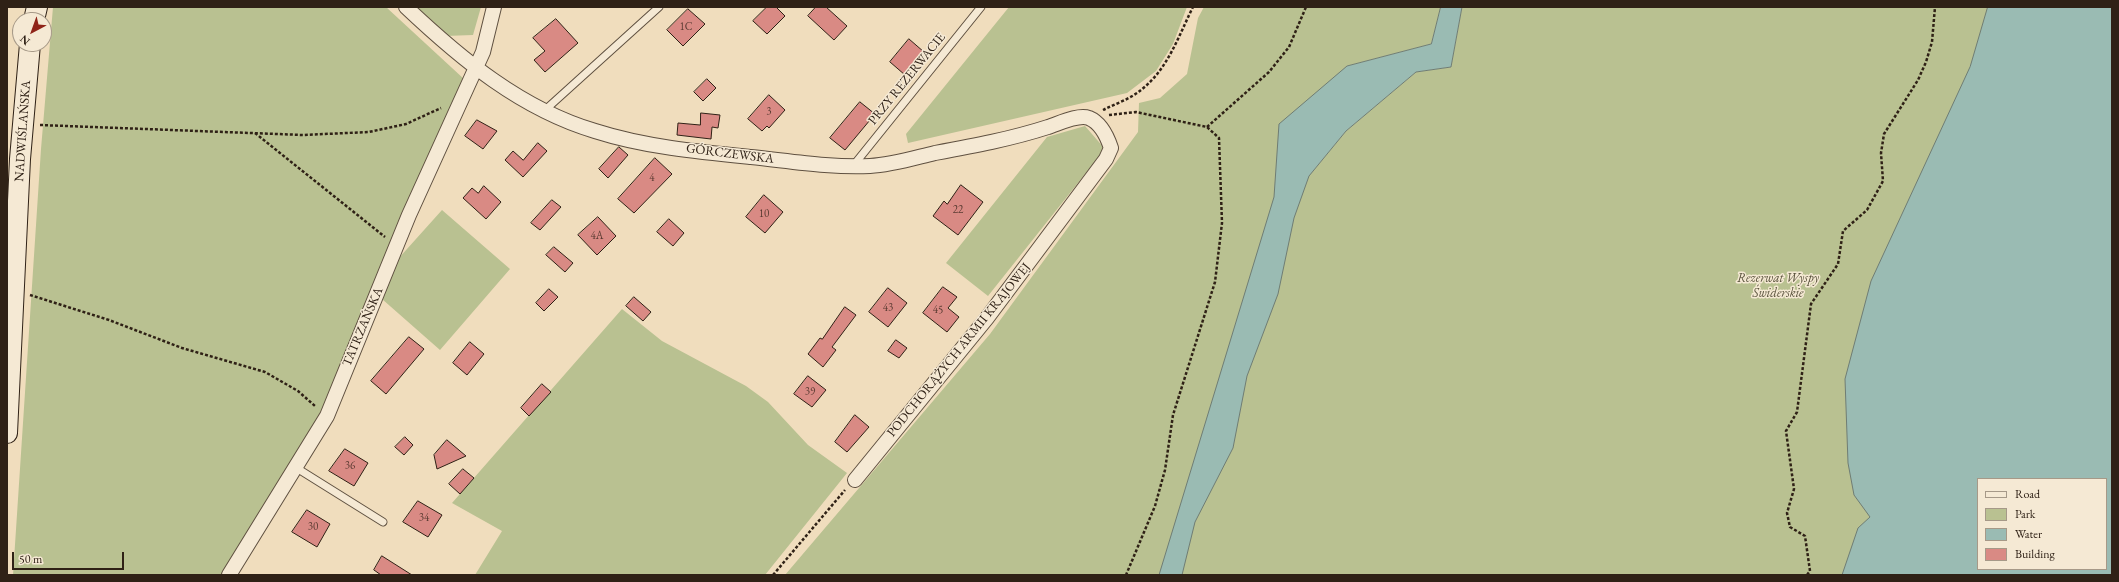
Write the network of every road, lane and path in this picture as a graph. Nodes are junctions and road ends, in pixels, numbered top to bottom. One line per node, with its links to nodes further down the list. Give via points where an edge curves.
1 (406, 7): 9 (street, GÓRCZEWSKA)
2 (494, 7): 9 (street, TATRZAŃSKA, via 483,52)
3 (659, 7): 11 (lane)
4 (980, 7): 16 (lane, PRZY REZERWACIE)
5 (1193, 7): 12 (path, via 1177,42 1158,74 1140,91)
6 (1306, 7): 14 (path, via 1289,47 1269,72)
7 (1935, 7): 27 (path, via 1932,42 1926,62 1918,80 1884,134 1881,153 1883,181 1867,210 1843,231 1838,264 1811,304 1797,412 1786,431 1794,489 1787,513 1790,527 1805,536 1810,571)
8 (29, 52): 18 (main road, NADWIŚLAŃSKA, via 21,144)
9 (475, 68): 11 (street, GÓRCZEWSKA); 17 (street, TATRZAŃSKA)
10 (442, 108): 15 (path, via 406,124 370,132)
11 (544, 110): 16 (street, GÓRCZEWSKA, via 595,132 708,154)
12 (1088, 118): 14 (path, via 1136,112); 16 (street, GÓRCZEWSKA, via 1077,118 1021,135 886,164); 22 (street, PODCHORĄŻYCH ARMII KRAJOWEJ, via 1107,136 1111,148 1106,159 987,318)
13 (40, 125): 15 (path)
14 (1207, 127): 26 (path, via 1219,138 1222,224 1215,282 1173,415 1165,470 1155,506)
15 (255, 133): 17 (path)
16 (853, 166)
17 (397, 246): 19 (street, TATRZAŃSKA)
18 (14, 290): 19 (path, via 109,320 182,348 265,372 298,391); 20 (main road, NADWIŚLAŃSKA)
19 (326, 416): 21 (street, TATRZAŃSKA)
20 (7, 433)
21 (295, 467): 23 (lane); 24 (street, TATRZAŃSKA)
22 (855, 480): 25 (path)
23 (383, 522)
24 (229, 575)
25 (773, 575)
26 (1126, 575)
27 (1807, 575)

